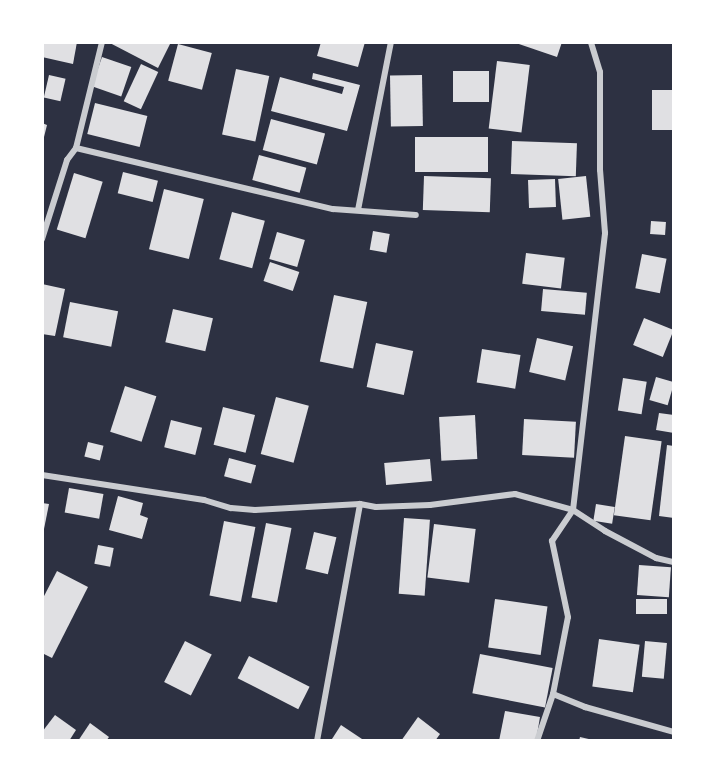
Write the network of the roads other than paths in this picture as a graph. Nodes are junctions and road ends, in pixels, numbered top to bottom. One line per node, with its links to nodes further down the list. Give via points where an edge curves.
1 (102, 42): 4 (street)
2 (391, 42): 5 (street)
3 (591, 42): 10 (street, via 600,72 600,170 605,233)
4 (76, 148): 5 (street, via 333,209); 7 (street, via 68,160)
5 (358, 210): 6 (street)
6 (416, 215)
7 (42, 239)
8 (42, 475): 9 (street, via 204,500 231,508)
9 (360, 504): 10 (street, via 430,505 515,494); 14 (street)
10 (573, 510): 11 (street, via 656,558); 12 (street, via 552,541 568,616)
11 (674, 562)
12 (553, 694): 13 (street); 15 (street)
13 (674, 732)
14 (317, 741)
15 (537, 741)

